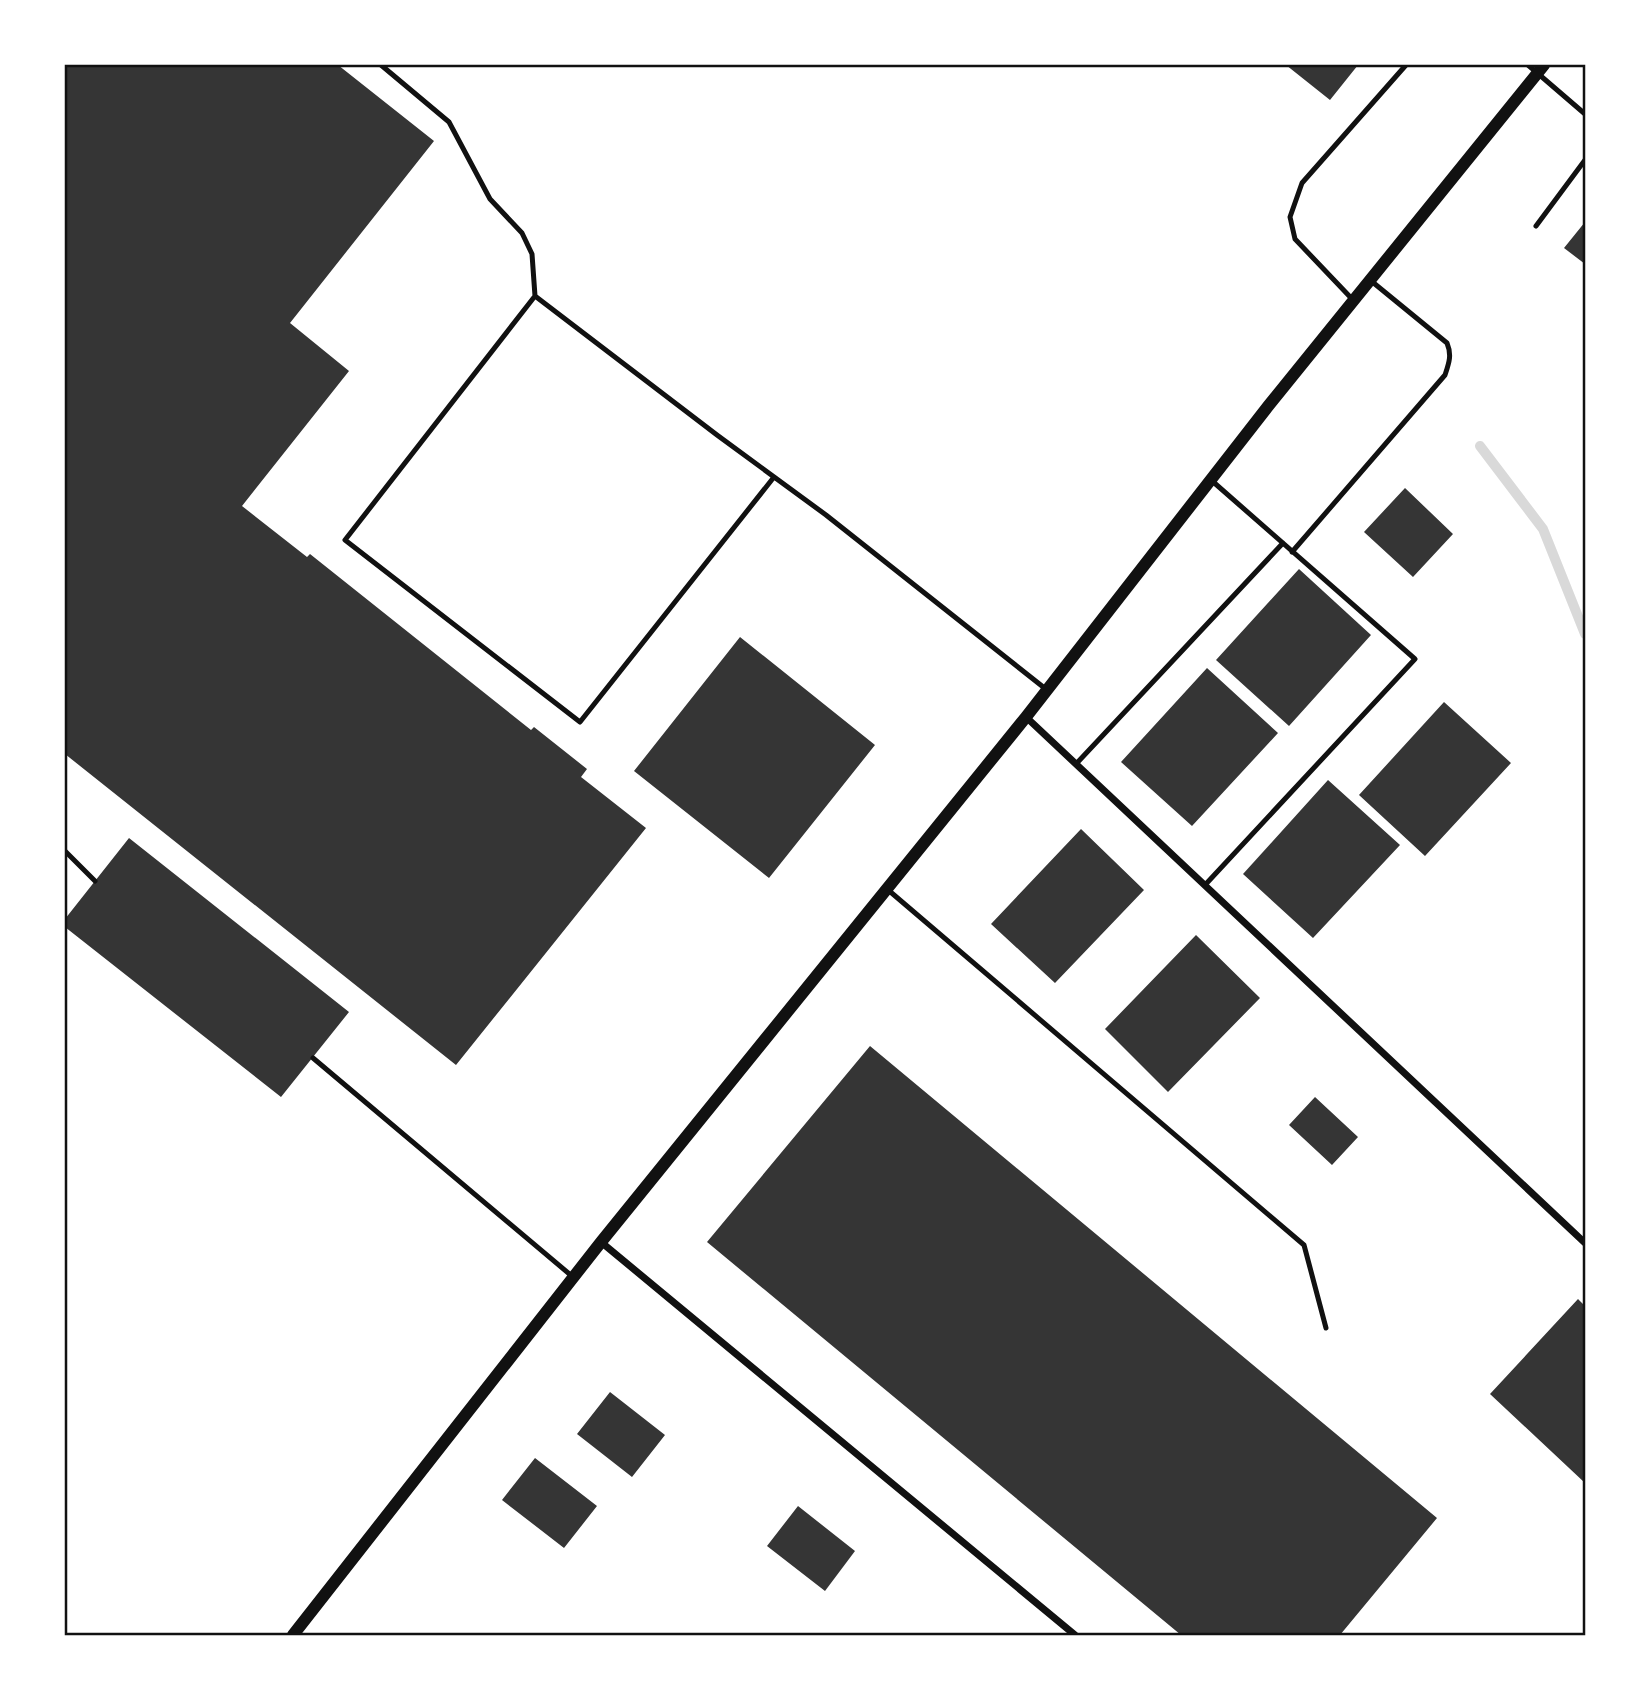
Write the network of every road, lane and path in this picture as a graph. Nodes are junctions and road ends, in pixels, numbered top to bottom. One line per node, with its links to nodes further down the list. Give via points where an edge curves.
1 (381, 65): 8 (lane, via 449,122 489,199 522,233 532,254)
2 (1406, 65): 9 (lane, via 1303,183 1290,217 1295,239)
3 (1536, 67): 4 (lane); 7 (street)
4 (1585, 114)
5 (1585, 160): 6 (lane)
6 (1536, 226)
7 (1370, 280): 9 (street); 13 (lane, via 1447,343 1449,362 1445,375)
8 (535, 296): 10 (lane); 10 (lane, via 345,540 580,722)
9 (1354, 301): 11 (street)
10 (774, 477): 14 (lane)
11 (1211, 480): 12 (lane); 14 (street)
12 (1283, 543): 13 (lane); 16 (lane)
13 (1292, 552): 19 (lane, via 1415,659)
14 (1047, 690): 15 (street)
15 (1026, 717): 16 (street); 20 (street)
16 (1076, 764): 19 (street)
17 (65, 851): 18 (lane)
18 (95, 881)
19 (1205, 885): 23 (street)
20 (887, 889): 22 (street); 25 (lane, via 1304,1245)
21 (313, 1058): 24 (lane)
22 (601, 1242): 24 (street); 27 (street)
23 (1585, 1244)
24 (573, 1277): 26 (street)
25 (1326, 1328)
26 (293, 1635)
27 (1075, 1635)

